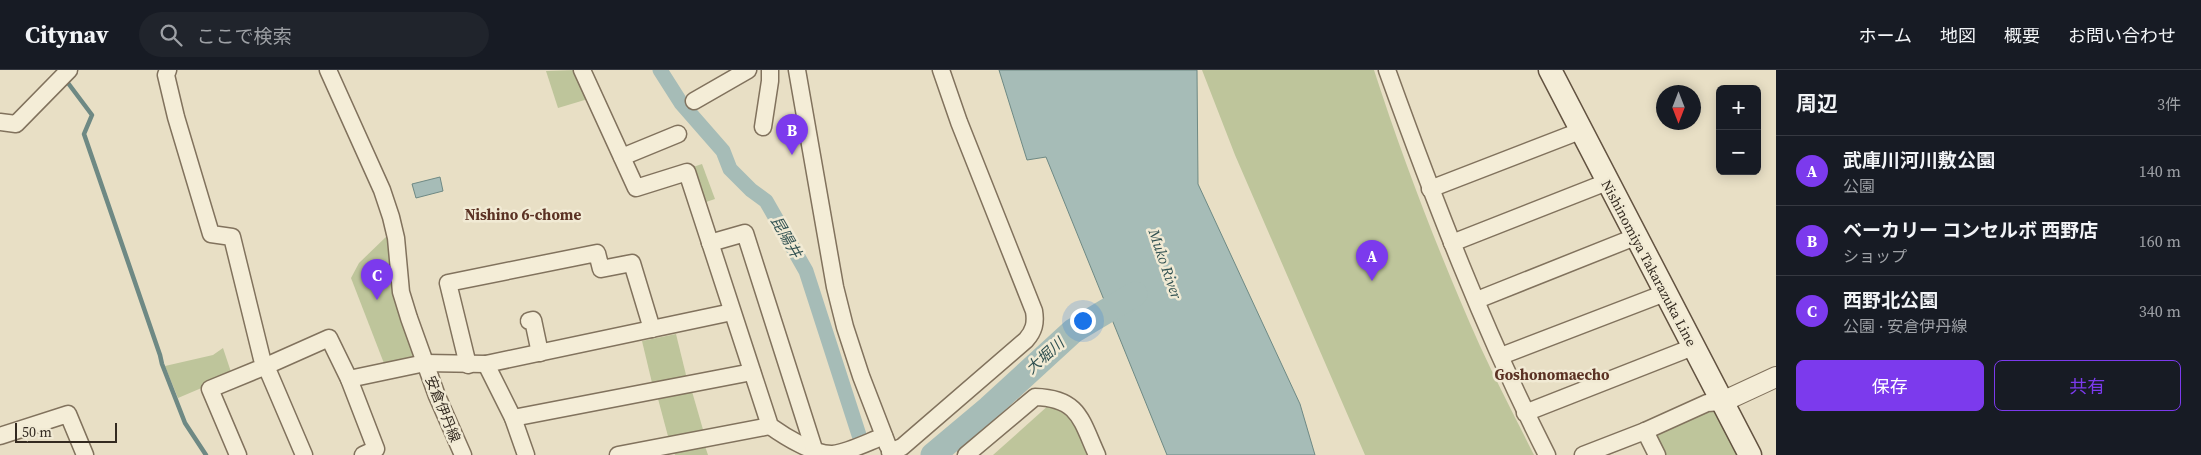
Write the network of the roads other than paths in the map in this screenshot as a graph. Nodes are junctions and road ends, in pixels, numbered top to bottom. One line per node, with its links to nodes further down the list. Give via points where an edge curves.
1 (69, 70): 12 (street, via 16,124)
2 (168, 70): 33 (street, via 166,74 176,117 211,234 232,238)
3 (328, 70): 30 (street, 安倉伊丹線, via 391,217 401,292)
4 (582, 70): 16 (street)
5 (748, 70): 11 (street)
6 (770, 70): 13 (street)
7 (797, 70): 43 (street, via 844,327)
8 (942, 70): 47 (street, via 959,122 1034,311 1035,322 1032,334 1026,340)
9 (1387, 70): 18 (street)
10 (1550, 70): 14 (main road, Nishinomiya Takarazuka Line)
11 (694, 101)
12 (0, 122)
13 (763, 127)
14 (1580, 131): 17 (main road, Nishinomiya Takarazuka Line); 18 (street)
15 (678, 134): 16 (street)
16 (622, 157): 20 (street, via 636,188 687,172)
17 (1607, 182): 19 (main road, Nishinomiya Takarazuka Line); 21 (street)
18 (1430, 189): 21 (street)
19 (1635, 237): 22 (main road, Nishinomiya Takarazuka Line); 23 (street)
20 (710, 243): 24 (street); 45 (street, via 745,233)
21 (1452, 243): 23 (street)
22 (1664, 293): 27 (main road, Nishinomiya Takarazuka Line); 29 (street)
23 (1476, 300): 29 (street)
24 (732, 312): 26 (street); 34 (street)
25 (529, 321): 28 (street, via 533,320)
26 (652, 329): 28 (street); 32 (street, via 632,264 601,269 597,252 448,283)
27 (1693, 347): 37 (main road, Nishinomiya Takarazuka Line); 38 (street)
28 (540, 353): 31 (street)
29 (1501, 356): 38 (street)
30 (425, 363): 32 (street); 36 (street); 52 (street, 安倉伊丹線)
31 (486, 364): 32 (street); 39 (street)
32 (468, 365)
33 (266, 366): 36 (street, via 329,338); 49 (street, via 210,389); 50 (street)
34 (752, 372): 39 (street); 40 (street)
35 (1776, 377): 37 (street)
36 (349, 379): 51 (street, via 376,449)
37 (1722, 402): 41 (street, via 1707,402); 60 (main road, Nishinomiya Takarazuka Line)
38 (1525, 413): 57 (street)
39 (513, 418): 53 (street)
40 (770, 426): 44 (street); 54 (street)
41 (1645, 430): 46 (street); 59 (street)
42 (0, 436): 48 (street, via 68,414)
43 (884, 436): 45 (street, via 834,454); 47 (street)
44 (792, 448): 45 (street)
45 (814, 449)
46 (1601, 452): 58 (street)
47 (891, 454)
48 (85, 455)
49 (238, 455)
50 (304, 455)
51 (362, 455)
52 (462, 455)
53 (526, 455)
54 (618, 455)
55 (966, 455): 56 (street, via 1035,398 1052,398 1067,403 1079,415)
56 (1097, 455)
57 (1547, 455)
58 (1583, 455)
59 (1657, 455)
60 (1750, 455)

